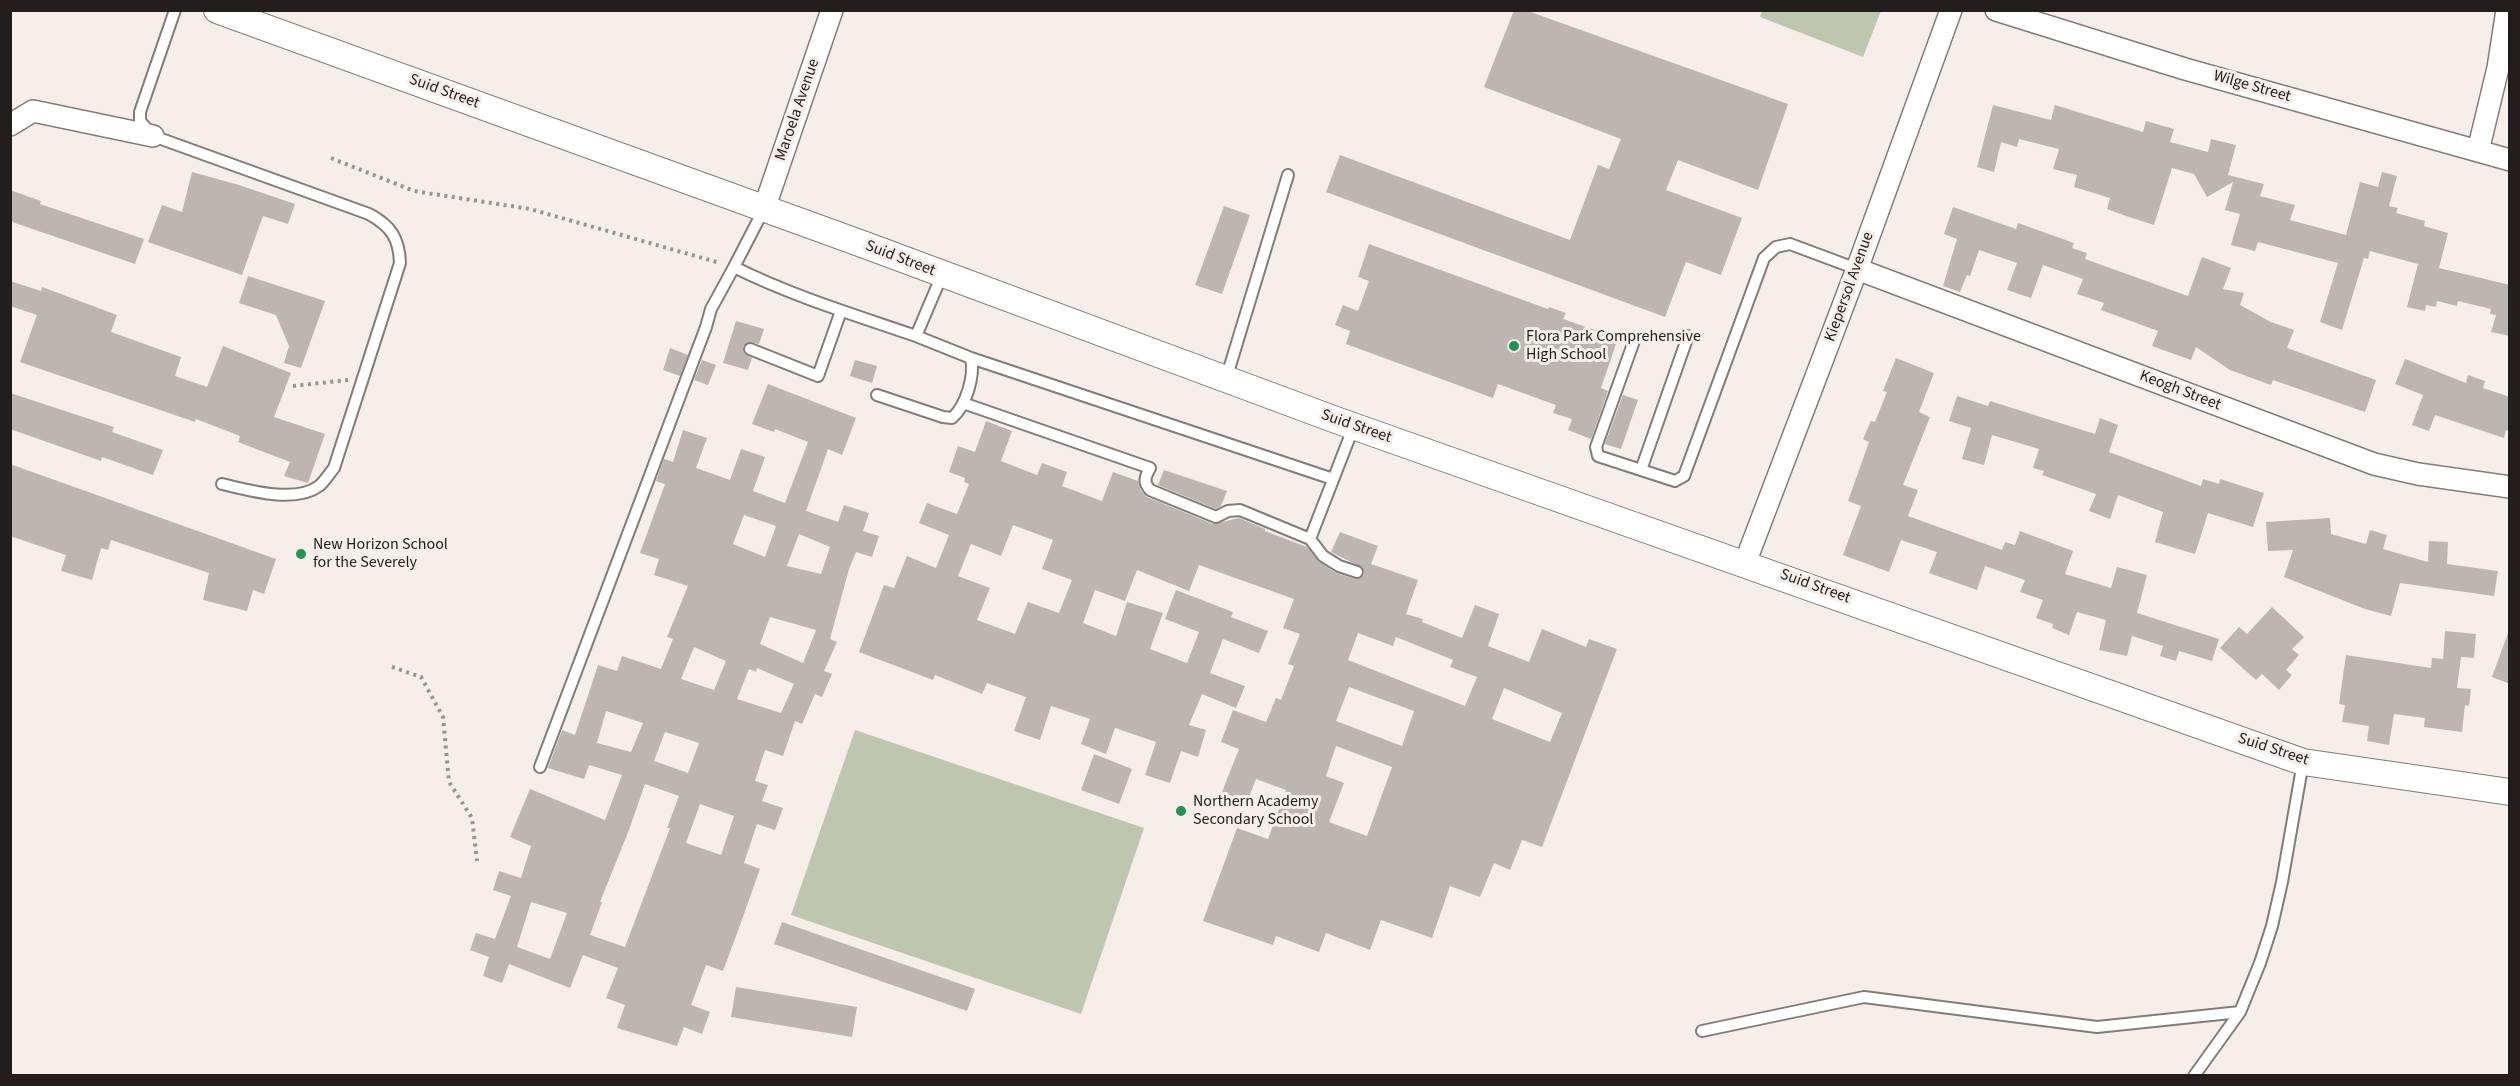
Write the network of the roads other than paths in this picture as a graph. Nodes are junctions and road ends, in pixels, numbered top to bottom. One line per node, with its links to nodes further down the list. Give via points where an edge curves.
1 (175, 10): 8 (lane, via 140,112 140,121)
2 (217, 10): 12 (street, Suid Street)
3 (832, 10): 12 (street, Maroela Avenue)
4 (1951, 10): 14 (street, Kiepersol Avenue)
5 (1996, 10): 9 (street, Wilge Street, via 2185,69)
6 (2508, 10): 9 (street)
7 (10, 125): 8 (street, via 33,111)
8 (153, 136): 28 (lane, via 369,214 393,232 399,246 400,263 334,468 318,487 295,494 267,494)
9 (2478, 151): 10 (street, Wilge Street)
10 (2510, 160)
11 (1288, 176): 22 (lane)
12 (764, 209): 13 (lane); 15 (street, Suid Street)
13 (734, 267): 16 (lane); 34 (lane, via 711,309)
14 (1857, 269): 26 (lane, via 1790,244 1776,247 1764,258 1684,476 1675,481); 29 (street, Keogh Street, via 2373,464); 31 (street, Kiepersol Avenue)
15 (942, 275): 17 (lane); 22 (street, Suid Street)
16 (842, 311): 17 (lane); 20 (lane, via 818,376)
17 (916, 336): 21 (lane)
18 (1688, 336): 26 (lane)
19 (1634, 341): 26 (lane, via 1596,447 1598,456)
20 (750, 349)
21 (971, 358): 24 (lane, via 973,369); 27 (lane)
22 (1226, 379): 25 (street, Suid Street)
23 (877, 395): 24 (lane, via 952,418)
24 (963, 403): 30 (lane, via 1150,468 1145,476 1145,485 1150,490 1216,517 1240,510)
25 (1354, 426): 27 (lane); 31 (street, Suid Street)
26 (1641, 470)
27 (1333, 479): 30 (lane)
28 (222, 484)
29 (2510, 487)
30 (1310, 539): 32 (lane, via 1323,556)
31 (1745, 563): 33 (street, Suid Street)
32 (1357, 572)
33 (2303, 762): 35 (street, Suid Street); 36 (lane, via 2272,926)
34 (540, 767)
35 (2510, 792)
36 (2240, 1012): 37 (lane, via 2097,1027 1864,997); 38 (lane)
37 (1702, 1031)
38 (2194, 1076)

